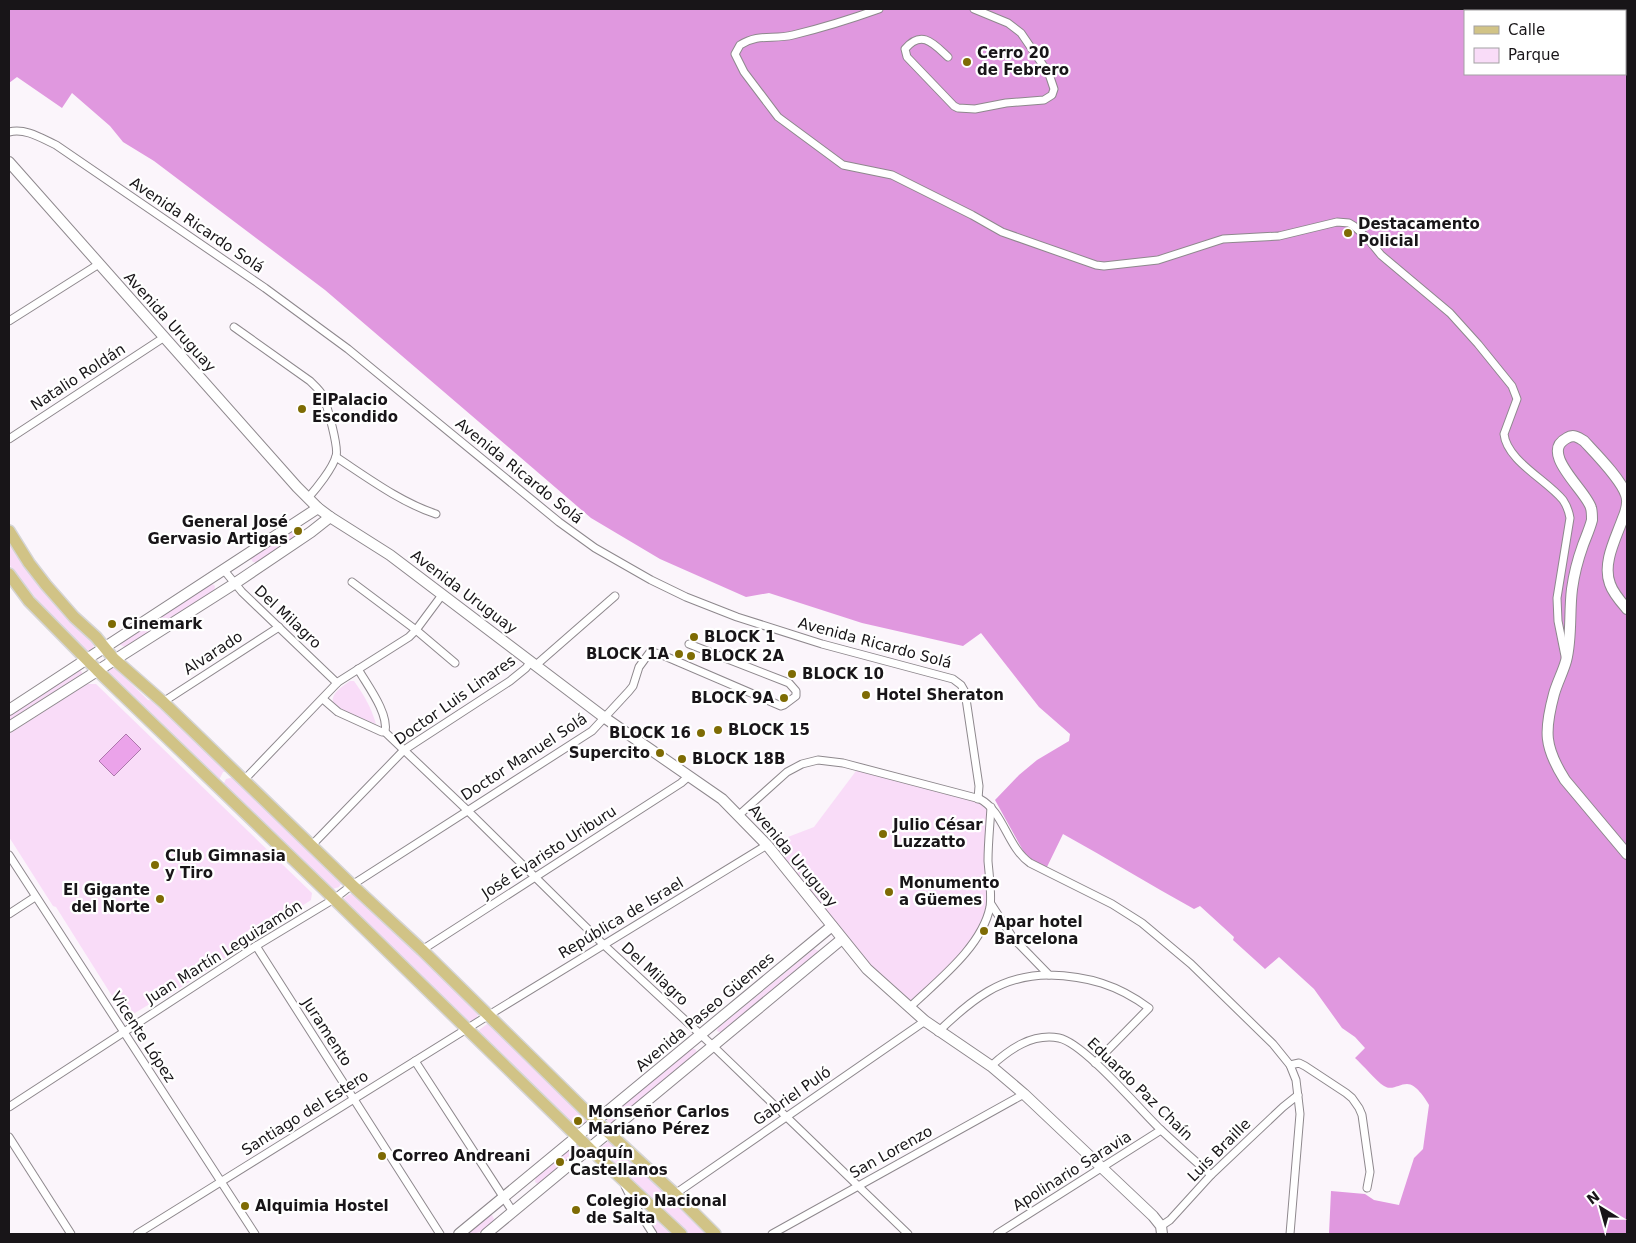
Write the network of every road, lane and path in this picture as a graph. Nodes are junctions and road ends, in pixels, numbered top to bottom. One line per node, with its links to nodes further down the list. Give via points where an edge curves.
1 (879, 9): 30 (street, via 792,35 761,37 740,45 735,54 744,72 778,117 843,165 892,175 1002,232 1104,266 1158,260 1223,239 1280,236 1337,222 1349,223 1450,313 1516,393 1517,399 1504,434 1508,447 1568,508 1570,518 1557,598)
2 (974, 9): 3 (street, via 1008,23 1021,33 1049,74 1054,89 1052,95 1044,100 1006,102 975,109 958,108 907,57 905,49 910,43 924,39)
3 (948, 57)
4 (9, 132): 46 (street, Avenida Ricardo Solá, via 26,132 56,145 265,288 348,349 582,540 612,558 668,589 736,616 822,644 948,676 958,682 965,692 979,786)
5 (9, 162): 6 (street, Avenida Uruguay)
6 (99, 264): 7 (street); 9 (street, Avenida Uruguay)
7 (9, 321)
8 (234, 327): 11 (street, via 320,391 337,445)
9 (163, 338): 10 (street, Natalio Roldán); 12 (street, Avenida Uruguay)
10 (9, 439)
11 (336, 457): 12 (street); 14 (street, via 384,488)
12 (308, 498): 13 (street, Avenida Uruguay)
13 (318, 508): 15 (street, Avenida Uruguay); 17 (street)
14 (436, 514)
15 (330, 517): 20 (street); 21 (street, Avenida Uruguay, via 390,555)
16 (9, 531): 27 (main road, via 46,585)
17 (223, 570): 20 (street, Del Milagro); 27 (street)
18 (9, 574): 28 (main road, via 29,601)
19 (352, 582): 25 (street)
20 (234, 584): 24 (street, Del Milagro); 29 (street)
21 (442, 595): 25 (street); 32 (street, Avenida Uruguay)
22 (615, 596): 32 (street, Doctor Luis Linares)
23 (1627, 609): 30 (street, via 1613,590 1608,573 1627,496 1584,441 1569,436 1558,446 1558,456 1587,500 1592,520 1572,590)
24 (279, 627): 35 (street, Del Milagro); 37 (street, Alvarado)
25 (416, 630): 31 (street); 33 (street)
26 (689, 644): 39 (street, Doctor Manuel Solá, via 789,683 796,696 781,706 650,652 639,667 629,691)
27 (104, 647): 28 (street); 29 (main road)
28 (87, 659): 34 (main road); 38 (street)
29 (114, 659): 34 (street); 37 (main road)
30 (1566, 661): 52 (street, via 1554,694 1548,724 1548,748 1565,780)
31 (455, 663)
32 (533, 663): 39 (street, Avenida Uruguay); 42 (street, Doctor Luis Linares)
33 (358, 669): 35 (street); 41 (street, via 384,716)
34 (97, 670): 40 (street); 45 (main road)
35 (337, 683): 36 (street)
36 (322, 699): 41 (street, Del Milagro, via 338,712); 44 (street)
37 (163, 702): 44 (main road)
38 (9, 710)
39 (605, 718): 43 (street, Avenida Uruguay); 48 (street, Doctor Manuel Solá, via 592,731)
40 (9, 727)
41 (385, 732): 42 (street, Del Milagro)
42 (404, 750): 48 (street, Del Milagro); 51 (street, Doctor Luis Linares)
43 (689, 776): 49 (street, Avenida Uruguay); 54 (street, José Evaristo Uriburu)
44 (240, 777): 45 (main road, via 229,774 222,778); 51 (main road)
45 (220, 788): 57 (main road)
46 (978, 799): 47 (street); 49 (street, via 842,763 818,760 787,772)
47 (991, 806): 58 (street, via 988,858); 76 (street, via 1016,851 1024,859 1142,923 1191,964 1273,1044)
48 (467, 810): 54 (street, Del Milagro); 55 (street, Doctor Manuel Solá)
49 (739, 815): 50 (street, Avenida Uruguay)
50 (767, 845): 60 (street, Avenida Uruguay); 62 (street, República de Israel)
51 (311, 846): 55 (main road)
52 (1627, 854)
53 (9, 855): 56 (street, Vicente López)
54 (536, 878): 62 (street, Del Milagro); 64 (street, José Evaristo Uriburu)
55 (352, 885): 57 (street, Juan Martín Leguizamón); 64 (main road)
56 (35, 897): 59 (street); 70 (street, Vicente López)
57 (334, 899): 63 (street, Juan Martín Leguizamón); 69 (main road)
58 (991, 904): 65 (street, via 1013,938); 66 (street, via 985,922 964,955)
59 (9, 914)
60 (832, 926): 61 (street, Avenida Uruguay); 72 (street, Avenida Paseo Güemes)
61 (842, 939): 66 (street, Avenida Uruguay, via 867,969); 73 (street, Avenida Paseo Güemes)
62 (604, 945): 67 (street, República de Israel); 72 (street, Del Milagro)
63 (256, 946): 70 (street, Juan Martín Leguizamón); 80 (street, Juramento)
64 (422, 950): 67 (main road)
65 (1049, 975): 71 (street, via 1026,976 1003,983 969,1003); 75 (street, via 1091,979 1130,995 1149,1008)
66 (909, 1008): 68 (street, Avenida Uruguay)
67 (489, 1015): 69 (street, Santiago del Estero); 83 (main road)
68 (925, 1022): 71 (street, Avenida Uruguay); 82 (street, Gabriel Puló)
69 (467, 1030): 74 (street, Santiago del Estero); 86 (main road)
70 (124, 1032): 81 (street, Juan Martín Leguizamón); 92 (street, Vicente López)
71 (938, 1032): 77 (street, Avenida Uruguay)
72 (701, 1035): 73 (street, Del Milagro); 83 (street, Avenida Paseo Güemes)
73 (714, 1046): 82 (street, Del Milagro); 85 (street, Avenida Paseo Güemes)
74 (415, 1062): 80 (street, Santiago del Estero); 96 (street)
75 (1095, 1064): 77 (street, Eduardo Paz Chaín, via 1071,1043 1051,1038 1021,1043); 84 (street, Eduardo Paz Chaín)
76 (1290, 1065): 79 (street); 94 (street, via 1299,1063 1305,1066 1355,1102 1362,1115 1370,1172)
77 (991, 1066): 78 (street, Avenida Uruguay)
78 (1024, 1094): 89 (street, Avenida Uruguay); 93 (street, San Lorenzo)
79 (1298, 1095): 90 (street, Luis Braille); 111 (street)
80 (354, 1099): 92 (street, Santiago del Estero); 102 (street, Juramento)
81 (9, 1107)
82 (786, 1117): 93 (street, Del Milagro); 95 (street, Gabriel Puló)
83 (596, 1121): 85 (main road); 86 (street, Avenida Paseo Güemes)
84 (1161, 1130): 89 (street, Apolinario Saravia); 90 (street, Eduardo Paz Chaín)
85 (608, 1133): 88 (street, Avenida Paseo Güemes); 95 (main road)
86 (577, 1136): 88 (main road); 96 (street, Avenida Paseo Güemes)
87 (9, 1137): 99 (street)
88 (590, 1148): 91 (main road); 97 (street, Avenida Paseo Güemes)
89 (1103, 1168): 98 (street, Avenida Uruguay, via 1153,1216); 110 (street, Apolinario Saravia)
90 (1211, 1175): 98 (street, Luis Braille)
91 (622, 1179): 105 (street); 106 (main road)
92 (220, 1182): 100 (street, Santiago del Estero); 101 (street, Vicente López)
93 (858, 1187): 108 (street, San Lorenzo); 109 (street, Del Milagro)
94 (1367, 1188)
95 (675, 1194): 107 (main road)
96 (503, 1198): 97 (street); 103 (street, Avenida Paseo Güemes)
97 (513, 1212): 104 (street, Avenida Paseo Güemes)
98 (1162, 1230)
99 (71, 1234)
100 (137, 1234)
101 (255, 1234)
102 (440, 1234)
103 (459, 1234)
104 (486, 1234)
105 (653, 1234)
106 (681, 1234)
107 (715, 1234)
108 (772, 1234)
109 (908, 1234)
110 (997, 1234)
111 (1290, 1234)

